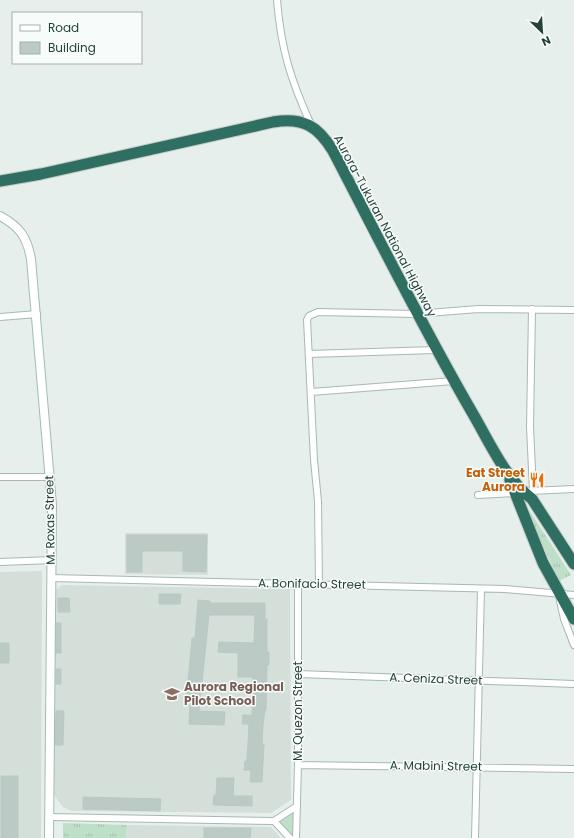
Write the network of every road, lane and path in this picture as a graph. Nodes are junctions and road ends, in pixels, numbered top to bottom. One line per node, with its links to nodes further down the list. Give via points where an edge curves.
1 (277, 0): 2 (street, via 285,57 294,86)
2 (312, 126): 3 (highway, Aurora-Tukuran National Highway, via 294,121 273,122); 8 (highway, Aurora-Tukuran National Highway, via 326,139 333,151)
3 (0, 181)
4 (0, 216): 7 (street, M. Roxas Street, via 12,222 28,243)
5 (532, 309): 6 (street); 8 (street, via 478,309); 17 (street, via 530,427)
6 (574, 310)
7 (37, 314): 9 (street); 15 (street, M. Roxas Street)
8 (416, 314): 10 (highway, Aurora-Tukuran National Highway); 11 (street, via 313,313 307,320)
9 (0, 317)
10 (436, 350): 11 (street); 12 (highway, Aurora-Tukuran National Highway)
11 (309, 354): 13 (street)
12 (454, 381): 13 (street); 17 (highway, Aurora-Tukuran National Highway, via 507,471)
13 (311, 392): 24 (street, via 318,501)
14 (0, 477): 15 (street)
15 (50, 477): 19 (street, M. Roxas Street)
16 (574, 490): 17 (street)
17 (524, 492): 18 (street); 21 (highway, Aurora-Tukuran National Highway, via 547,519); 26 (highway, Aurora-Tukuran National Highway, via 538,550)
18 (478, 495)
19 (52, 560): 20 (street); 22 (street, M. Roxas Street)
20 (0, 562)
21 (574, 564)
22 (51, 578): 23 (street, A. Bonifacio Street); 37 (street, M. Roxas Street)
23 (298, 584): 24 (street, A. Bonifacio Street); 30 (street, M. Quezon Street)
24 (319, 584): 25 (street, A. Bonifacio Street)
25 (481, 589): 26 (street, A. Bonifacio Street); 31 (street)
26 (559, 594): 27 (street, A. Bonifacio Street); 28 (highway, Aurora-Tukuran National Highway); 29 (street, Aurora-Tukuran National Highway, via 564,619)
27 (574, 594)
28 (574, 619)
29 (574, 645)
30 (298, 674): 31 (street, A. Ceniza Street); 33 (street, M. Quezon Street)
31 (478, 681): 32 (street, A. Ceniza Street); 34 (street)
32 (574, 684)
33 (298, 765): 34 (street, A. Mabini Street); 36 (street, M. Quezon Street)
34 (476, 767): 35 (street, A. Mabini Street); 42 (street)
35 (574, 769)
36 (297, 806): 38 (street); 41 (street, M. Quezon Street)
37 (49, 817): 38 (street); 39 (street, M. Roxas Street)
38 (274, 821): 40 (street)
39 (49, 838)
40 (290, 838)
41 (296, 838)
42 (475, 838)

